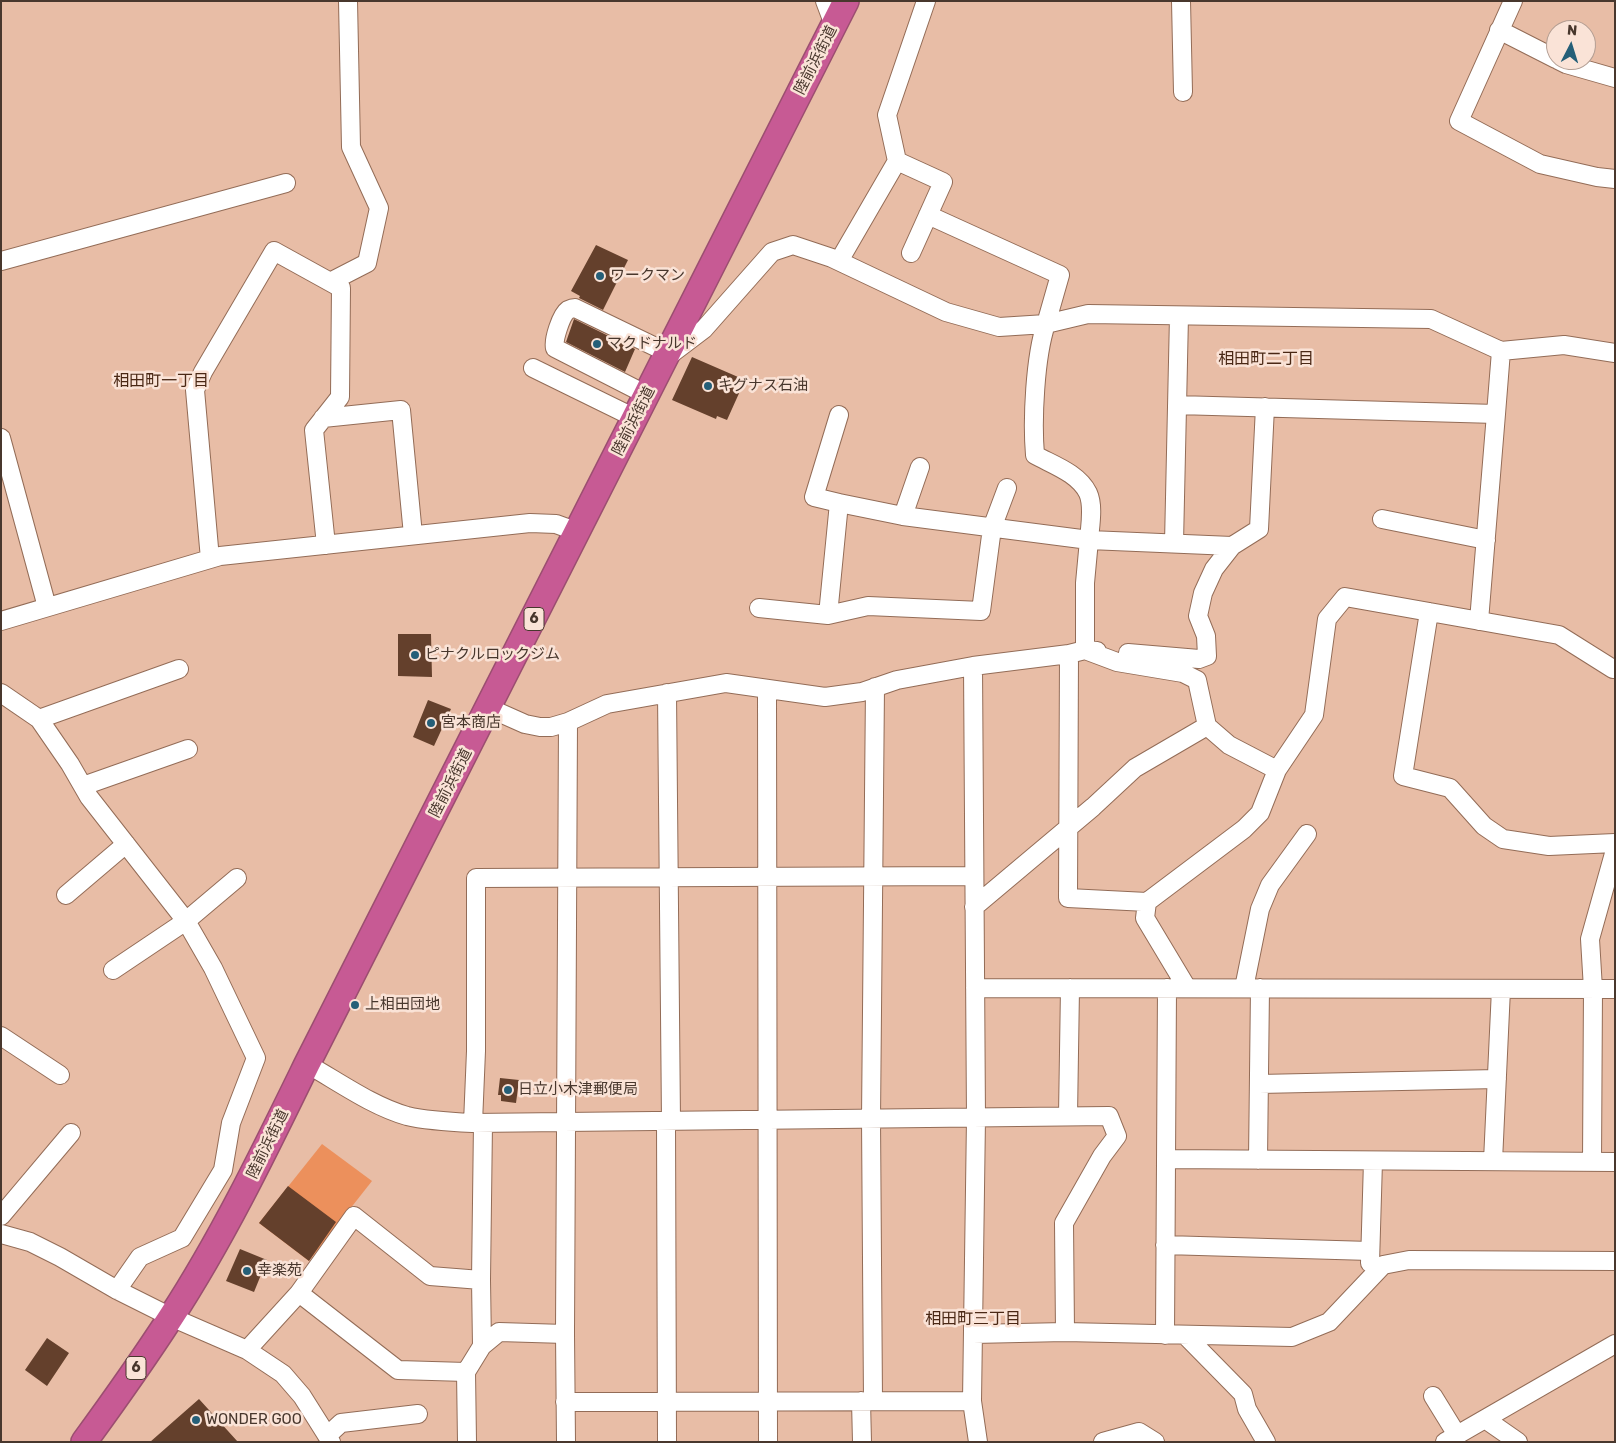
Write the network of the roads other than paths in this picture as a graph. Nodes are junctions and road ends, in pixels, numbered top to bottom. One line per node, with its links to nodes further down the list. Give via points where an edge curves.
1 (348, 1): 20 (street, via 351,147 379,208 367,263)
2 (825, 1): 7 (street)
3 (846, 1): 7 (highway, 陸前浜街道 / 6)
4 (926, 1): 13 (street, via 887,115)
5 (1181, 1): 12 (street)
6 (1513, 1): 8 (street)
7 (834, 25): 26 (highway, 陸前浜街道 / 6)
8 (1499, 30): 9 (street); 14 (street, via 1459,121 1540,164)
9 (1546, 54)
10 (1587, 70): 11 (street)
11 (1615, 78)
12 (1183, 92)
13 (897, 161): 16 (street, via 943,182); 19 (street)
14 (1615, 179)
15 (286, 183): 18 (street)
16 (928, 215): 17 (street); 22 (street, via 1060,275)
17 (912, 252)
18 (1, 261)
19 (839, 261): 22 (street, via 946,312 999,327); 26 (street, via 793,245 772,252 704,330)
20 (330, 282): 32 (street, via 341,288 340,397); 48 (street, via 274,251 195,390)
21 (1179, 316): 22 (street, via 1088,314); 24 (street, via 1431,319); 28 (street)
22 (1046, 324): 43 (street, via 1041,338 1035,398 1035,455 1075,476 1088,494)
23 (554, 348): 26 (street, via 553,341 564,314 575,308); 27 (street); 33 (street, via 538,371)
24 (1501, 351): 25 (street, via 1564,345); 30 (street)
25 (1615, 353)
26 (667, 356): 27 (highway, 陸前浜街道 / 6)
27 (647, 395): 33 (highway, 陸前浜街道 / 6)
28 (1177, 405): 29 (street); 45 (street)
29 (1265, 407): 30 (street); 47 (street, via 1260,529)
30 (1496, 414): 44 (street)
31 (839, 415): 37 (street, via 814,497)
32 (324, 418): 42 (street, via 401,410); 46 (street, via 314,430)
33 (635, 418): 41 (highway, 陸前浜街道 / 6)
34 (1, 438): 49 (street)
35 (920, 467): 38 (street)
36 (1007, 488): 40 (street)
37 (839, 503): 38 (street); 52 (street)
38 (903, 516): 40 (street)
39 (1382, 519): 44 (street)
40 (992, 528): 43 (street); 52 (street, via 980,611 868,606)
41 (578, 532): 42 (street, via 556,524 530,522); 63 (highway, 陸前浜街道 / 6)
42 (413, 535): 46 (street)
43 (1089, 540): 45 (street); 55 (street)
44 (1486, 540): 54 (street)
45 (1174, 543): 47 (street)
46 (326, 545): 48 (street)
47 (1232, 546): 55 (street, via 1214,569 1203,593 1198,616 1206,636 1207,656 1199,659)
48 (210, 559): 49 (street)
49 (47, 607): 53 (street)
50 (759, 608): 52 (street)
51 (1429, 612): 54 (street); 68 (street, via 1345,597 1327,619 1314,715); 73 (street, via 1403,776 1450,788 1484,826 1503,839 1549,846)
52 (828, 615)
53 (1, 621)
54 (1479, 621): 58 (street, via 1558,635)
55 (1077, 652): 56 (street); 66 (street, via 1183,672 1197,680); 70 (street)
56 (973, 666): 59 (street); 77 (street)
57 (178, 669): 64 (street)
58 (1613, 669)
59 (875, 687): 60 (street, via 825,697); 76 (street)
60 (768, 689): 62 (street, via 726,683); 75 (street)
61 (1, 693): 64 (street)
62 (667, 693): 65 (street, via 607,704); 79 (street)
63 (489, 708): 65 (street, via 540,727); 95 (highway, 陸前浜街道 / 6)
64 (39, 719): 69 (street)
65 (568, 722): 78 (street)
66 (1207, 726): 68 (street, via 1229,744); 70 (street, via 1135,768)
67 (188, 749): 69 (street)
68 (1277, 770): 82 (street, via 1260,813 1244,829)
69 (82, 786): 72 (street)
70 (1069, 827): 82 (street, via 1068,898); 83 (street)
71 (1307, 834): 90 (street, via 1270,885 1260,909)
72 (126, 844): 81 (street); 84 (street)
73 (1615, 844)
74 (1615, 850): 92 (street, via 1590,939)
75 (768, 876): 76 (street); 79 (street); 102 (street)
76 (873, 876): 77 (street); 101 (street)
77 (974, 876): 83 (street)
78 (567, 877): 79 (street); 104 (street); 105 (street, via 476,878)
79 (669, 877): 103 (street)
80 (237, 878): 84 (street)
81 (66, 895)
82 (1147, 902): 89 (street, via 1145,918)
83 (974, 907): 86 (street)
84 (186, 921): 85 (street); 120 (street, via 213,968 256,1058 230,1123 223,1170 182,1238 140,1257)
85 (113, 970)
86 (975, 988): 87 (street); 100 (street)
87 (1070, 988): 88 (street); 99 (street)
88 (1167, 988): 89 (street); 107 (street)
89 (1187, 988): 90 (street)
90 (1252, 988): 91 (street); 98 (street)
91 (1502, 989): 92 (street); 97 (street)
92 (1593, 989): 93 (street); 111 (street)
93 (1615, 989)
94 (1, 1036): 96 (street)
95 (307, 1064): 105 (street, via 354,1092 408,1116); 122 (highway, 陸前浜街道 / 6, via 258,1166)
96 (60, 1074)
97 (1497, 1079): 98 (street); 110 (street)
98 (1258, 1084): 108 (street)
99 (1068, 1116): 100 (street); 123 (street, via 1110,1116 1117,1136 1064,1223)
100 (976, 1118): 101 (street); 125 (street)
101 (871, 1119): 102 (street); 133 (street)
102 (768, 1120): 103 (street); 137 (street)
103 (669, 1121): 104 (street); 136 (street)
104 (567, 1122): 105 (street); 124 (street)
105 (478, 1123): 119 (street)
106 (71, 1133): 113 (street)
107 (1166, 1159): 108 (street); 115 (street)
108 (1258, 1160): 109 (street)
109 (1373, 1161): 110 (street); 116 (street)
110 (1493, 1161): 111 (street)
111 (1592, 1162): 112 (street)
112 (1615, 1162)
113 (1, 1216)
114 (2, 1235): 120 (street, via 30,1242)
115 (1165, 1245): 116 (street); 126 (street)
116 (1370, 1251): 118 (street)
117 (1615, 1261): 118 (street, via 1409,1260 1382,1265)
118 (1369, 1278): 127 (street, via 1329,1322 1292,1337)
119 (481, 1280): 121 (street, via 430,1276 354,1216); 129 (street)
120 (117, 1290): 122 (street)
121 (299, 1292): 130 (street); 131 (street, via 398,1370)
122 (171, 1317): 130 (street); 142 (highway, 陸前浜街道 / 6)
123 (1065, 1332): 125 (street); 126 (street)
124 (565, 1334): 129 (street, via 500,1332); 135 (street)
125 (973, 1334): 134 (street)
126 (1165, 1335): 127 (street)
127 (1186, 1336): 151 (street, via 1243,1394 1247,1409)
128 (1615, 1344): 139 (street)
129 (482, 1346): 131 (street)
130 (247, 1350): 141 (street, via 283,1374 302,1396)
131 (466, 1372): 143 (street)
132 (1433, 1396): 140 (street)
133 (867, 1401): 134 (street); 137 (street); 147 (street)
134 (972, 1401): 148 (street)
135 (565, 1402): 136 (street); 144 (street)
136 (667, 1402): 137 (street); 145 (street)
137 (767, 1402): 146 (street)
138 (418, 1414): 141 (street, via 341,1423)
139 (1485, 1419): 140 (street); 152 (street)
140 (1451, 1438)
141 (329, 1439)
142 (84, 1442)
143 (467, 1442)
144 (566, 1442)
145 (667, 1442)
146 (768, 1442)
147 (862, 1442)
148 (978, 1442)
149 (1103, 1442): 150 (street, via 1139,1432)
150 (1155, 1442)
151 (1266, 1442)
152 (1518, 1442)

